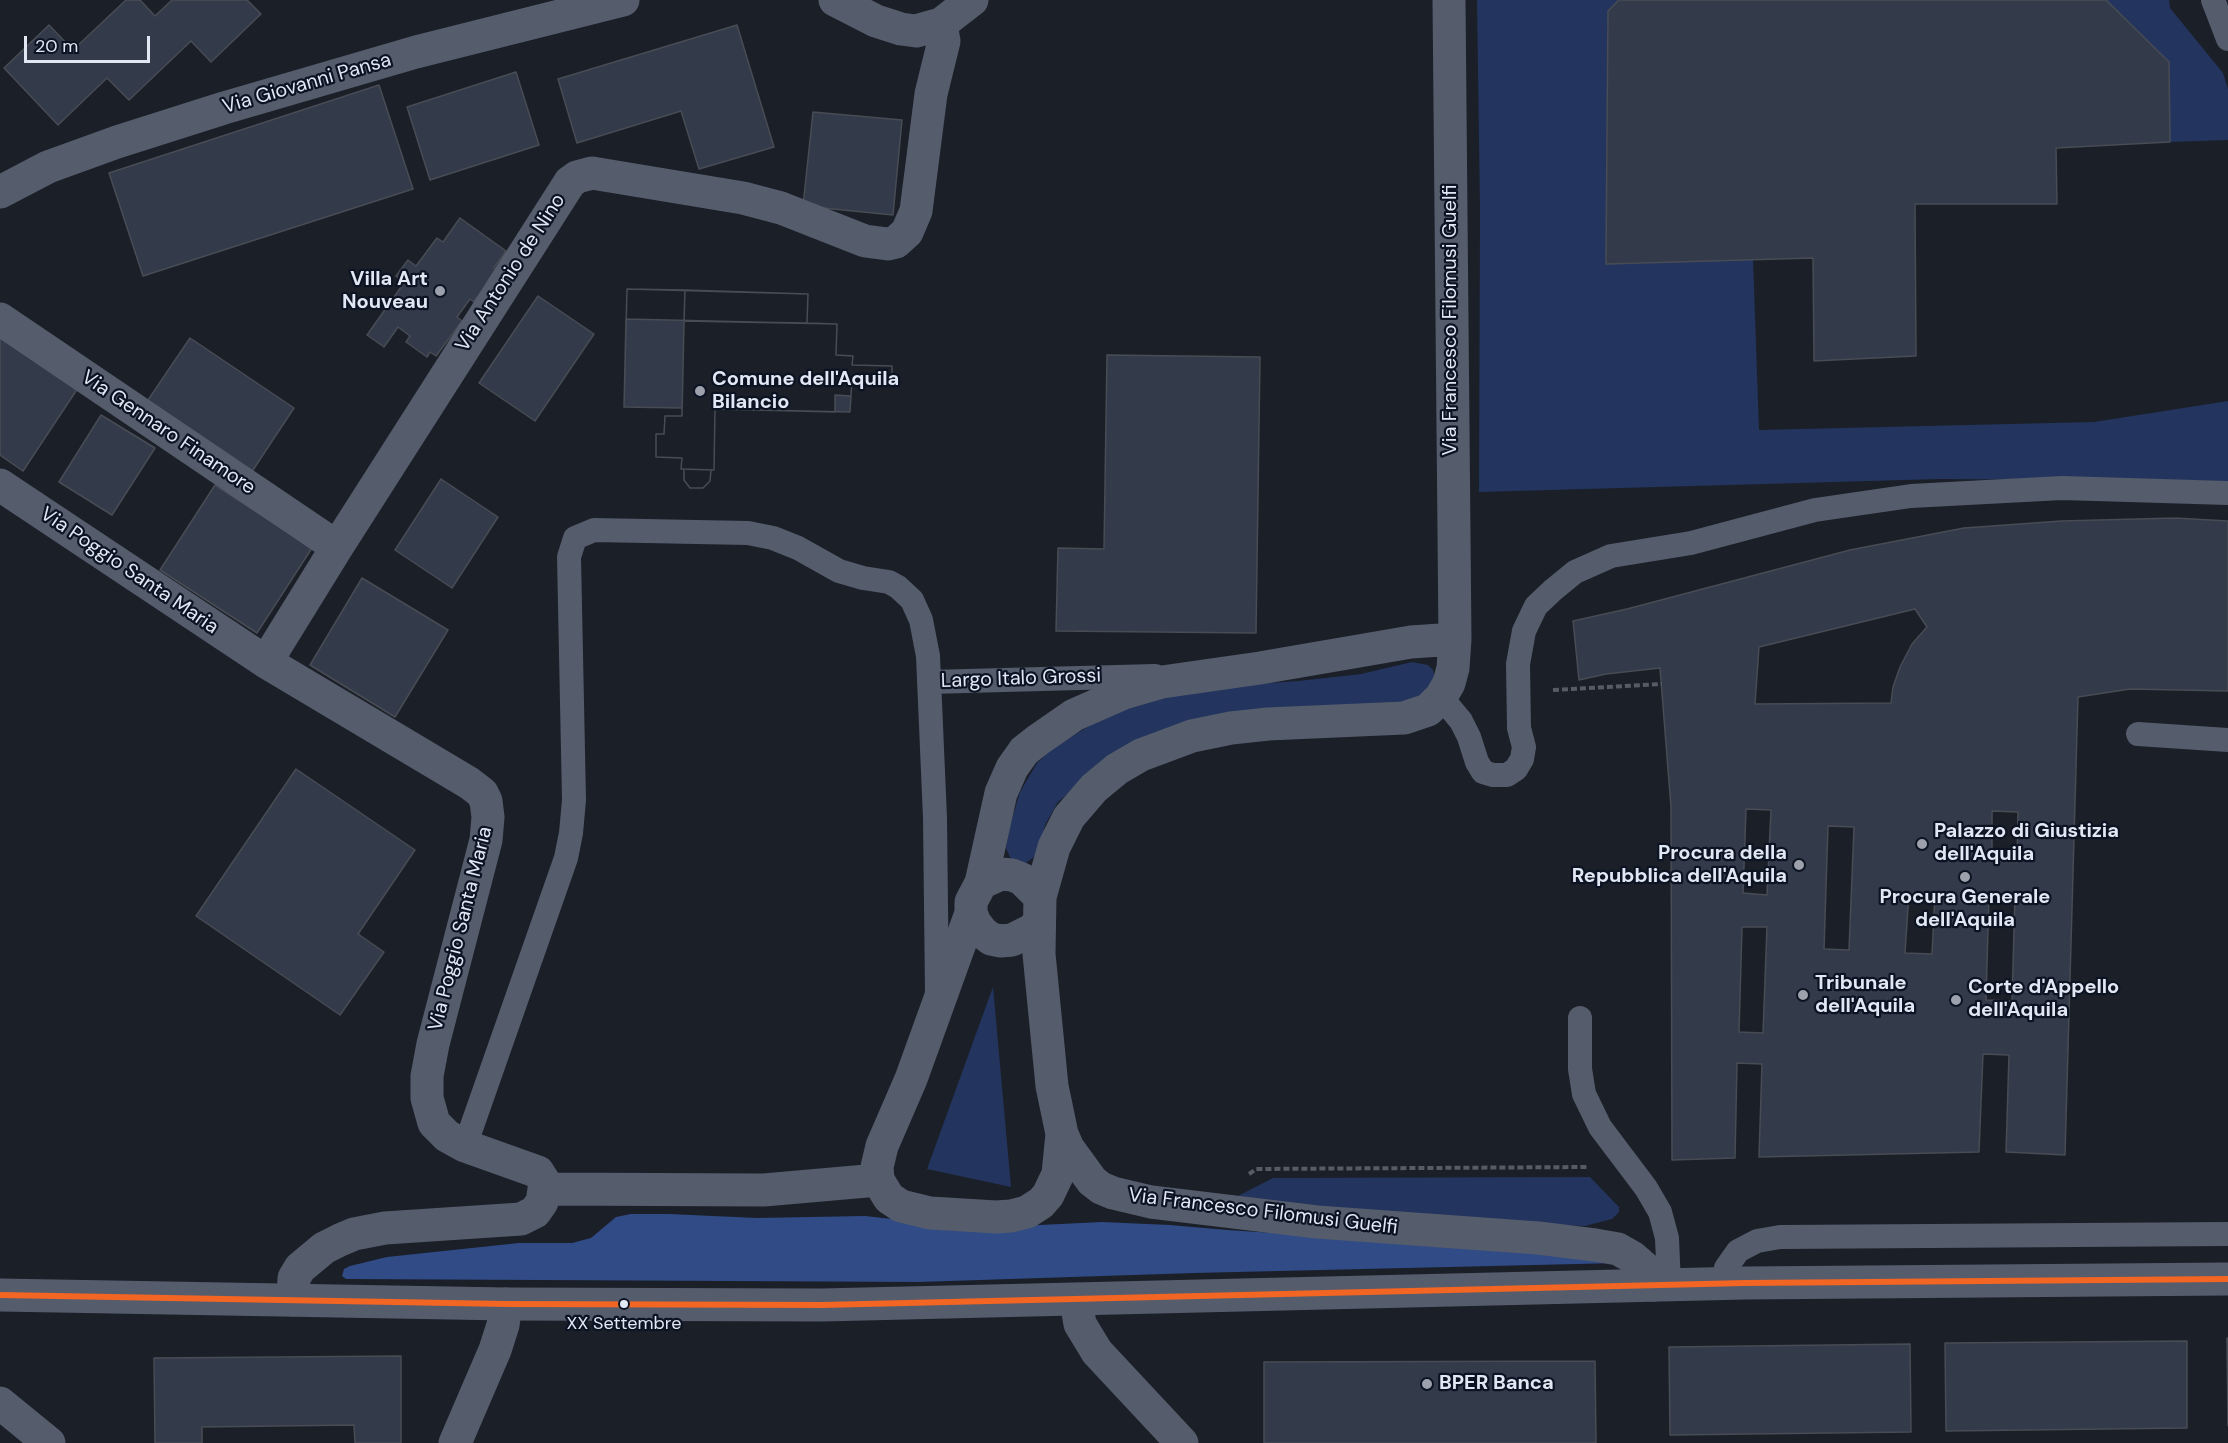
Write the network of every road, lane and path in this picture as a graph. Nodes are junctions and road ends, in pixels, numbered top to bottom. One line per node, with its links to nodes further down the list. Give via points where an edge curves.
1 (623, 0): 8 (street, Via Giovanni Pansa, via 416,52 224,108 48,167)
2 (835, 0): 6 (street, via 901,29 916,31)
3 (972, 0): 6 (street)
4 (1449, 0): 13 (street, Via Francesco Filomusi Guelfi)
5 (2213, 0): 7 (lane)
6 (941, 24): 12 (street, Via Antonio de Nino, via 944,41 931,94 916,211 903,238 888,244 872,243 781,208 743,198 600,173 577,177 565,189)
7 (2228, 39)
8 (0, 192)
9 (0, 319): 12 (street, Via Gennaro Finamore)
10 (0, 485): 14 (street, Via Poggio Santa Maria)
11 (2228, 494): 19 (lane, via 2062,488 1911,496 1815,510 1691,543 1611,556 1575,572 1553,590 1536,606 1524,631 1518,664 1519,728 1524,747 1516,769 1507,775 1483,772 1461,721)
12 (337, 547): 14 (street, Via Antonio de Nino)
13 (1455, 639): 15 (street, via 1411,642); 19 (street, Via Francesco Filomusi Guelfi, via 1453,668)
14 (266, 662): 28 (street, Via Poggio Santa Maria, via 469,783 486,801 486,840 427,1076 427,1098 434,1123 447,1137)
15 (1207, 674): 16 (lane, Largo Italo Grossi); 23 (street, via 1124,693 1074,716 1024,751 1001,793)
16 (929, 682): 22 (lane, Largo Italo Grossi); 28 (lane, via 921,620 912,600 889,582 839,571 798,548 748,533 594,530 575,538 569,557 574,800 571,833 566,858)
17 (1662, 684): 18 (path)
18 (1577, 689)
19 (1441, 698): 24 (street, Via Francesco Filomusi Guelfi, via 1428,710 1404,718 1231,728 1192,736 1141,755 1094,788 1069,817 1054,847)
20 (2138, 734): 21 (lane)
21 (2228, 740)
22 (936, 885): 23 (lane, via 958,886); 25 (lane, Largo Italo Grossi)
23 (976, 896): 24 (street, via 1001,874 1012,875 1032,887); 24 (street, via 975,923 991,939 1002,941 1023,936); 25 (street, Largo Italo Grossi)
24 (1040, 910): 27 (street, Via Francesco Filomusi Guelfi, via 1039,954 1052,1086)
25 (937, 1007): 30 (street, Largo Italo Grossi, via 882,1146)
26 (1580, 1018): 36 (lane, via 1584,1094 1600,1127 1660,1212 1667,1238)
27 (1062, 1134): 30 (street, via 1058,1174 1053,1185 1041,1203 1019,1214 996,1217 930,1213 901,1206); 32 (street, Via Francesco Filomusi Guelfi, via 1083,1171 1101,1188 1131,1198)
28 (465, 1146): 31 (street, Via Poggio Santa Maria, via 538,1172)
29 (1594, 1167): 32 (path, via 1256,1169)
30 (878, 1180): 31 (street, via 764,1190)
31 (545, 1189): 38 (street, via 539,1207 521,1219 385,1228 340,1240 300,1268 294,1278)
32 (1204, 1208): 36 (street, Via Francesco Filomusi Guelfi, via 1317,1222 1595,1245 1618,1249 1637,1261)
33 (2228, 1234): 35 (lane, via 1780,1237 1757,1241 1738,1251 1726,1268)
34 (2228, 1279): 35 (main road)
35 (1722, 1284): 36 (main road)
36 (1660, 1285): 39 (main road)
37 (0, 1295): 38 (main road)
38 (293, 1300): 40 (main road)
39 (1076, 1300): 40 (main road, via 822,1305); 44 (street, via 1080,1324 1097,1352)
40 (506, 1304): 43 (street, via 495,1350)
41 (0, 1403): 42 (street)
42 (49, 1443)
43 (455, 1443)
44 (1182, 1443)

